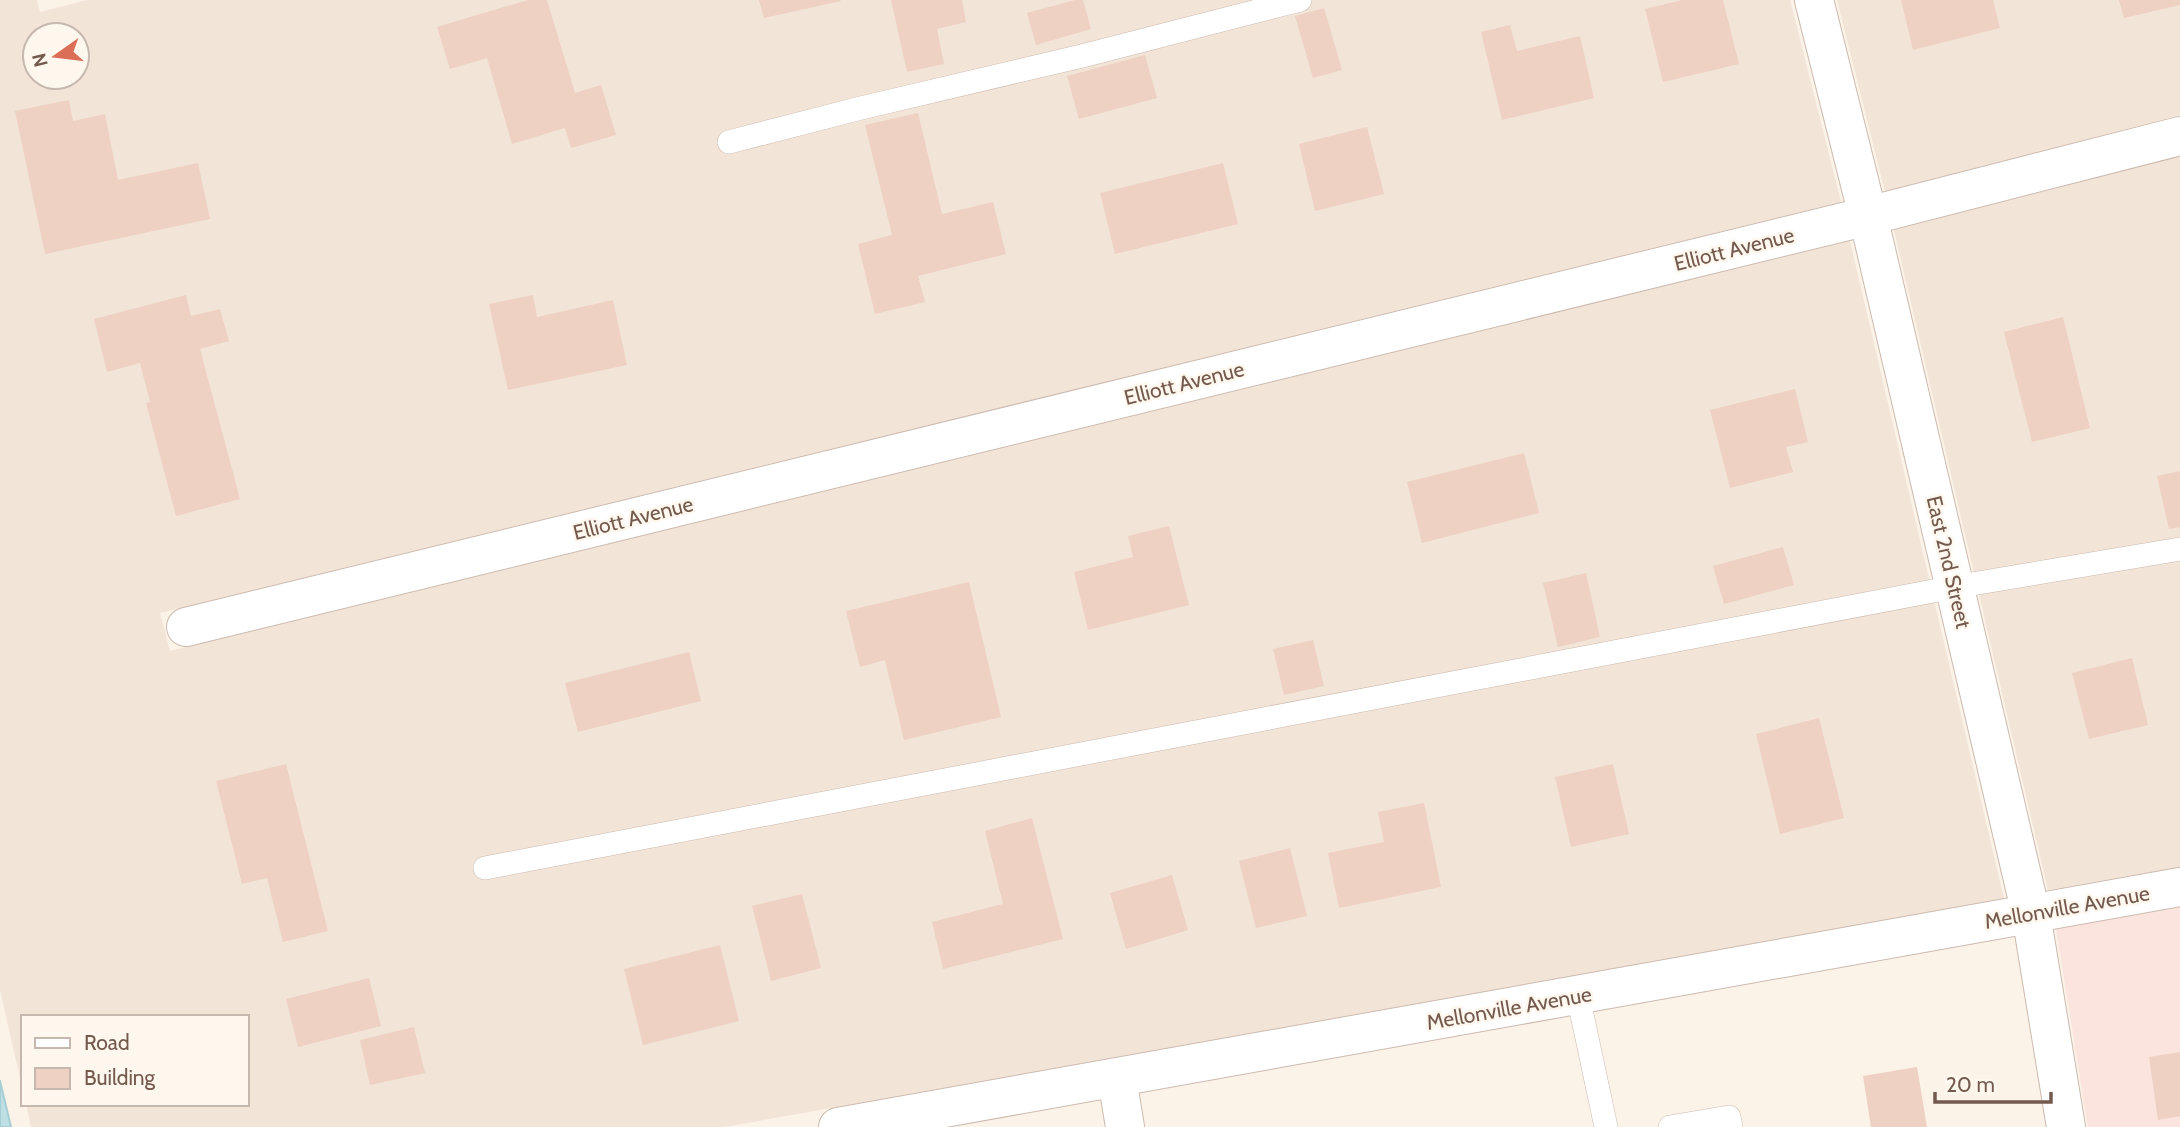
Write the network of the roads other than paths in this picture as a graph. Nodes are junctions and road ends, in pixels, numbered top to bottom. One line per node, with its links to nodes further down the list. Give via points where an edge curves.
1 (1300, 0): 4 (lane)
2 (1814, 0): 5 (street, East 2nd Street)
3 (2180, 136): 5 (street, Elliott Avenue)
4 (729, 142)
5 (1868, 216): 7 (street, East 2nd Street); 8 (street, Elliott Avenue)
6 (2180, 549): 7 (lane)
7 (1954, 587): 9 (lane); 11 (street, East 2nd Street)
8 (186, 627)
9 (485, 868)
10 (2180, 887): 11 (street, Mellonville Avenue)
11 (2031, 914): 12 (street, Mellonville Avenue); 19 (street, East 2nd Street)
12 (1578, 996): 13 (street, Mellonville Avenue); 16 (lane)
13 (1117, 1078): 14 (street, Mellonville Avenue); 15 (street)
14 (838, 1127)
15 (1125, 1127)
16 (1606, 1127)
17 (1670, 1127): 18 (lane, via 1729,1117)
18 (1731, 1127)
19 (2066, 1127)

